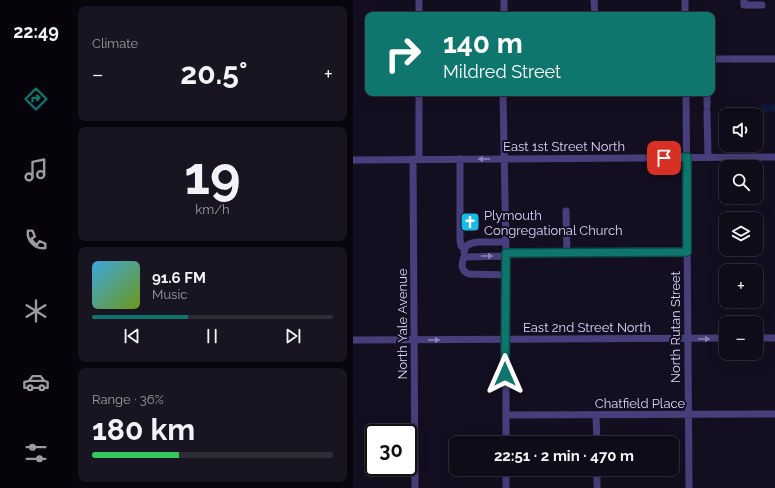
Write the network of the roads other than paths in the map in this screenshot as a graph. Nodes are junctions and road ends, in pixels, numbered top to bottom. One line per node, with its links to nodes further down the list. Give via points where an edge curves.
1 (419, 0): 7 (street)
2 (504, 0): 8 (street)
3 (595, 0): 9 (street)
4 (685, 0): 10 (street)
5 (744, 0): 6 (street, via 744,5)
6 (762, 5)
7 (419, 12)
8 (504, 12)
9 (595, 12)
10 (685, 12)
11 (715, 59): 12 (street)
12 (775, 59)
13 (419, 96): 23 (street, North Yale Avenue)
14 (503, 96): 21 (street)
15 (686, 96): 18 (street, North Rutan Street)
16 (707, 96): 19 (street)
17 (775, 156): 19 (street, East 1st Street North)
18 (687, 157): 19 (street, East 1st Street North); 21 (street, East 1st Street North); 26 (street, North Rutan Street)
19 (708, 157)
20 (460, 159): 21 (street, East 1st Street North, one-way to 20); 23 (street, East 1st Street North); 27 (street, via 460,240)
21 (504, 159): 25 (street)
22 (353, 160): 23 (street, East 1st Street North)
23 (416, 160): 37 (street, North Yale Avenue)
24 (566, 211): 28 (street)
25 (505, 242): 27 (street, via 472,243 466,246); 29 (street)
26 (687, 252): 28 (street); 35 (street, North Rutan Street)
27 (465, 253): 29 (street, one-way to 29); 30 (street, via 462,267 466,274)
28 (567, 253): 29 (street)
29 (506, 255): 30 (street)
30 (506, 275): 34 (street)
31 (719, 338): 35 (street, East 2nd Street North, one-way to 31)
32 (763, 338): 33 (street)
33 (775, 338)
34 (505, 339): 35 (street, East 2nd Street North); 37 (street, East 2nd Street North, one-way to 34); 39 (street)
35 (687, 339): 41 (street, North Rutan Street)
36 (353, 340): 37 (street, East 2nd Street North)
37 (414, 340): 46 (street, North Yale Avenue)
38 (775, 414): 41 (street, Chatfield Place)
39 (505, 415): 40 (street, Chatfield Place); 42 (street)
40 (596, 415): 41 (street, Chatfield Place); 43 (street)
41 (688, 415): 49 (street, North Rutan Street)
42 (506, 436)
43 (597, 436)
44 (506, 476): 47 (street)
45 (597, 476): 48 (street)
46 (415, 488)
47 (506, 488)
48 (597, 488)
49 (689, 488)

